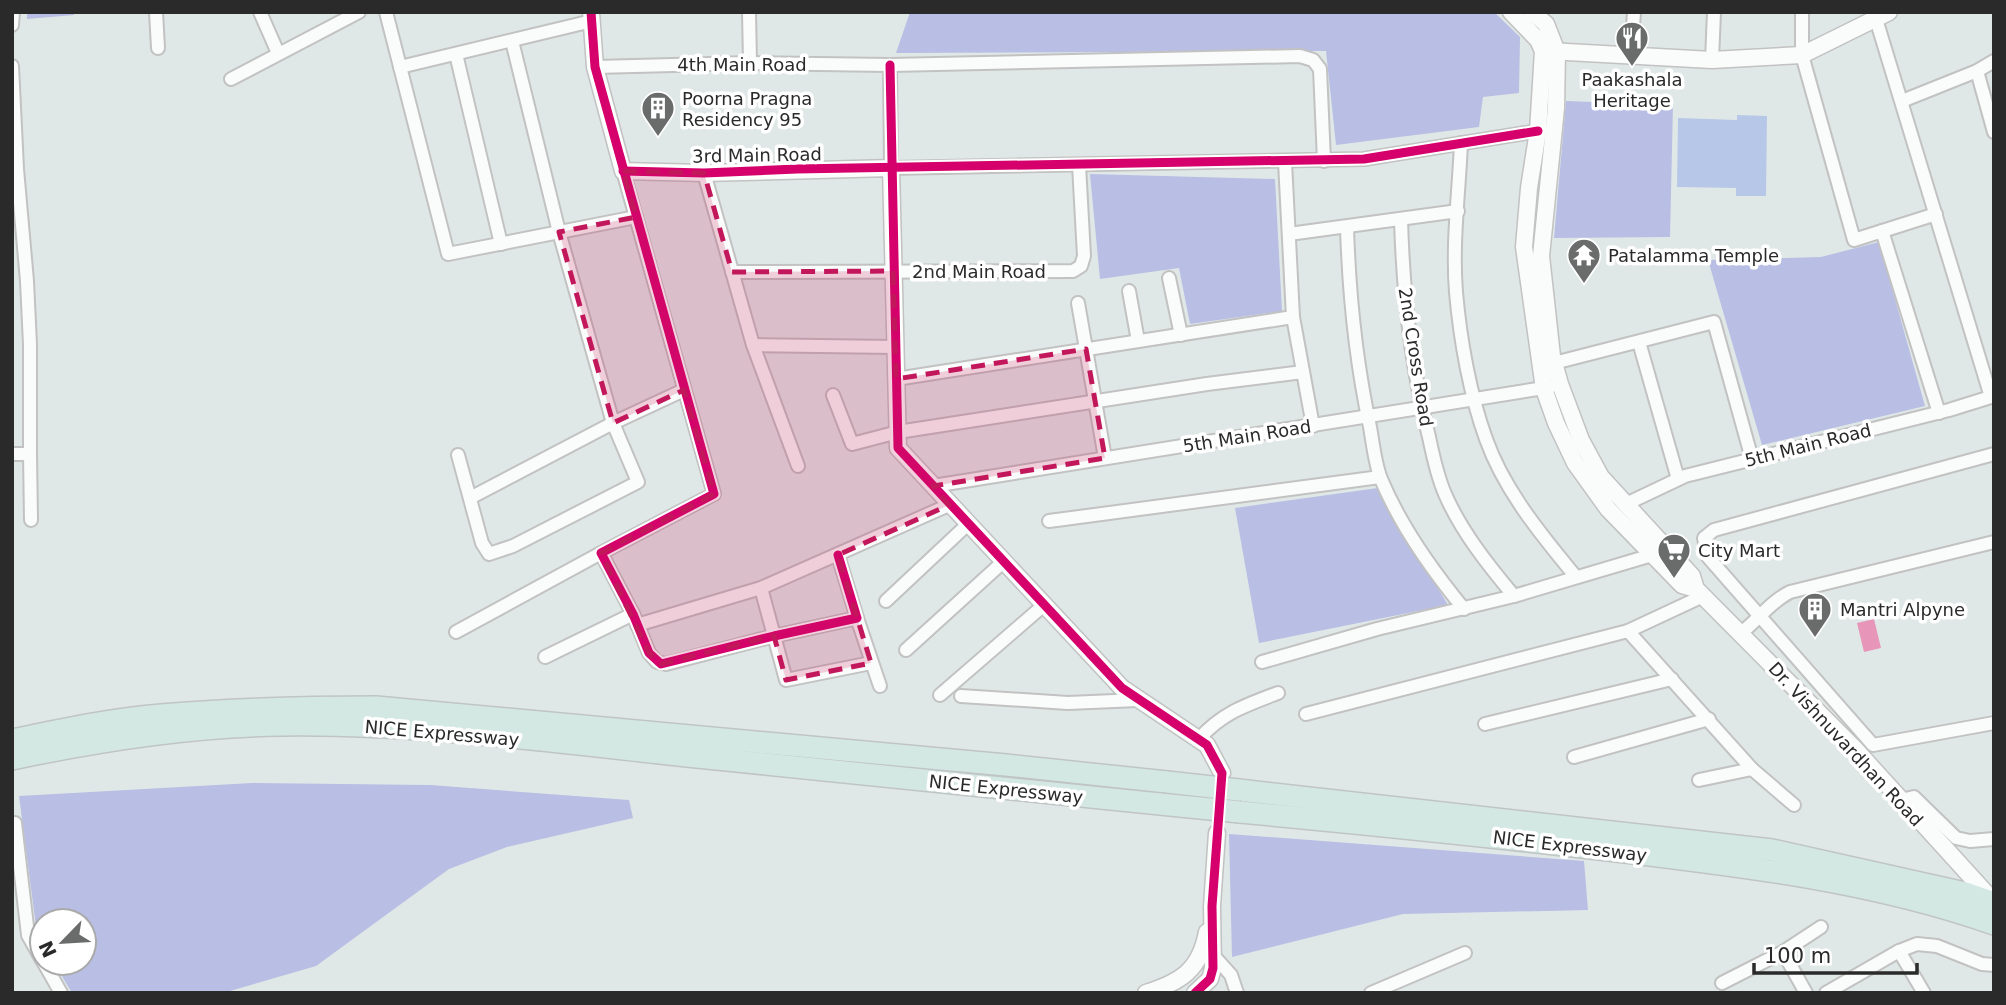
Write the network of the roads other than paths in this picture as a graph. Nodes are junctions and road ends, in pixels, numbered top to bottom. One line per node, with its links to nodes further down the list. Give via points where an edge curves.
1 (13, 12): 14 (street)
2 (156, 12): 19 (street)
3 (260, 12): 20 (street)
4 (359, 12): 20 (street)
5 (386, 12): 30 (street)
6 (749, 12): 26 (street)
7 (1511, 12): 18 (street)
8 (1532, 12): 15 (street, Dr. Vishnuvardhan Road)
9 (1634, 12): 22 (street)
10 (1714, 12): 24 (street)
11 (1802, 12): 23 (street)
12 (1882, 16): 23 (street); 33 (street)
13 (591, 17): 17 (street); 29 (street)
14 (12, 18): 16 (street)
15 (1547, 18): 18 (street, Dr. Vishnuvardhan Road); 18 (street)
16 (12, 25)
17 (512, 41): 21 (street); 51 (street)
18 (1546, 47): 22 (street); 35 (street, Dr. Vishnuvardhan Road); 67 (street, Dr. Vishnuvardhan Road, via 1556,108 1541,256)
19 (158, 48)
20 (278, 53): 32 (street)
21 (456, 54): 30 (street); 54 (street)
22 (1631, 54): 24 (street)
23 (1802, 55): 24 (street); 50 (street, via 1854,240)
24 (1713, 60)
25 (1994, 61): 31 (street)
26 (750, 63): 27 (street, 4th Main Road); 29 (street, 4th Main Road)
27 (890, 65): 38 (street, 4th Main Road, via 1300,56 1313,60 1320,69); 41 (street)
28 (12, 66): 34 (street)
29 (595, 67): 43 (street)
30 (400, 68): 54 (street, via 448,254)
31 (1977, 71): 33 (street); 36 (street)
32 (231, 79)
33 (1902, 101): 46 (street)
34 (13, 111): 42 (street)
35 (1538, 131): 37 (street); 71 (street, Dr. Vishnuvardhan Road, via 1524,247)
36 (1994, 132)
37 (1461, 143): 38 (street); 45 (street)
38 (1324, 161): 39 (street)
39 (1284, 162): 40 (street); 52 (street)
40 (1079, 165): 41 (street); 55 (street, 2nd Main Road, via 1084,256 1073,271)
41 (891, 168): 44 (street, 3rd Main Road); 55 (street)
42 (15, 170): 53 (street)
43 (624, 171): 44 (street, 3rd Main Road); 47 (street)
44 (704, 173): 56 (street)
45 (1458, 211): 48 (street); 75 (street, via 1456,292)
46 (1936, 214): 50 (street); 74 (street)
47 (636, 217): 51 (street); 72 (street)
48 (1401, 219): 49 (street); 77 (street, 2nd Cross Road)
49 (1347, 227): 52 (street); 79 (street, via 1349,286)
50 (1882, 231): 78 (street)
51 (559, 232): 54 (street); 80 (street)
52 (1289, 234): 60 (street)
53 (18, 239): 84 (street, via 30,345)
54 (501, 244)
55 (893, 271): 56 (street, 2nd Main Road); 65 (street)
56 (732, 272): 64 (street)
57 (1169, 278): 61 (street)
58 (1129, 291): 62 (street)
59 (1078, 303): 66 (street)
60 (1293, 317): 61 (street); 68 (street)
61 (1181, 335): 62 (street)
62 (1138, 341): 66 (street)
63 (1639, 342): 67 (street); 88 (street, via 1714,322); 91 (street)
64 (753, 345): 65 (street); 89 (street)
65 (895, 347): 69 (street)
66 (1086, 349): 69 (street); 76 (street)
67 (1554, 363): 70 (street, Dr. Vishnuvardhan Road)
68 (1303, 372): 76 (street); 81 (street)
69 (896, 379): 82 (street)
70 (1560, 384): 71 (street, 5th Main Road); 94 (street, Dr. Vishnuvardhan Road, via 1601,477)
71 (1544, 389): 75 (street, 5th Main Road); 102 (street, Dr. Vishnuvardhan Road, via 1575,463 1608,509)
72 (684, 390): 80 (street); 100 (street, via 715,494)
73 (833, 396): 82 (street, via 852,444)
74 (1992, 397): 78 (street, 5th Main Road)
75 (1474, 399): 77 (street, 5th Main Road); 104 (street, via 1502,473 1549,546)
76 (1095, 401): 82 (street); 87 (street)
77 (1421, 408): 79 (street, 5th Main Road); 107 (street, 2nd Cross Road, via 1445,494 1461,524)
78 (1939, 413): 88 (street, 5th Main Road)
79 (1367, 416): 81 (street, 5th Main Road); 90 (street)
80 (613, 423): 93 (street); 93 (street, via 638,482 489,554)
81 (1313, 426): 87 (street, 5th Main Road)
82 (898, 432): 92 (street, via 898,448)
83 (12, 454): 84 (street)
84 (30, 454): 96 (street)
85 (458, 454): 93 (street)
86 (1994, 454): 111 (street, via 1714,530 1703,538 1708,557)
87 (1105, 458): 92 (street, 5th Main Road)
88 (1752, 459): 91 (street, 5th Main Road)
89 (798, 466)
90 (1380, 477): 97 (street); 110 (street, via 1407,532)
91 (1678, 479): 94 (street, 5th Main Road)
92 (933, 486): 95 (street)
93 (470, 498)
94 (1626, 504): 106 (street, Dr. Vishnuvardhan Road, via 1692,576)
95 (949, 505): 98 (street); 101 (street)
96 (32, 520)
97 (1049, 521)
98 (968, 524): 103 (street); 108 (street)
99 (1994, 542): 111 (street, via 1790,592)
100 (601, 553): 113 (street); 115 (street)
101 (838, 555): 105 (street); 112 (street)
102 (1652, 555): 104 (street); 106 (street, Dr. Vishnuvardhan Road, via 1682,585)
103 (1003, 562): 109 (street); 118 (street)
104 (1576, 578): 107 (street)
105 (761, 588): 113 (street); 117 (street)
106 (1700, 592): 114 (street); 116 (street, Dr. Vishnuvardhan Road)
107 (1514, 596): 110 (street)
108 (886, 601)
109 (1044, 605): 125 (street); 128 (street)
110 (1464, 609): 120 (street)
111 (1760, 617): 116 (street); 127 (street)
112 (857, 618): 117 (street); 121 (street)
113 (635, 620): 117 (street, via 649,653 661,664); 119 (street)
114 (1628, 631): 122 (street); 130 (street)
115 (456, 632)
116 (1741, 633): 129 (street, Dr. Vishnuvardhan Road)
117 (774, 636): 121 (street, via 786,680)
118 (906, 650)
119 (545, 657)
120 (1262, 662)
121 (872, 663): 123 (street)
122 (1672, 679): 131 (street); 133 (street)
123 (880, 687)
124 (1278, 693): 134 (street, via 1213,722)
125 (940, 695)
126 (961, 696): 128 (street, via 1057,703)
127 (1829, 696): 129 (street); 132 (street, via 1873,745)
128 (1138, 700): 134 (street)
129 (1818, 710): 141 (street, Dr. Vishnuvardhan Road)
130 (1306, 714)
131 (1709, 719): 136 (street); 138 (street)
132 (1994, 723)
133 (1485, 724)
134 (1199, 739): 139 (street, via 1208,745)
135 (12, 740): 146 (highway, NICE Expressway, bridge, via 159,715 376,707 1006,765 1772,850)
136 (1574, 757)
137 (12, 759): 148 (highway, NICE Expressway, bridge, via 118,738 281,725 376,727 545,741 1520,839 1770,869 1876,890)
138 (1752, 769): 140 (street); 142 (street)
139 (1222, 773)
140 (1699, 780)
141 (1900, 800): 145 (street, via 1914,797 1956,838); 146 (street, Dr. Vishnuvardhan Road)
142 (1794, 805)
143 (12, 823): 150 (street)
144 (1217, 832): 147 (street)
145 (1994, 839)
146 (1994, 902)
147 (1212, 906): 154 (street); 159 (street, via 1205,946 1189,973)
148 (1994, 924)
149 (1821, 927): 152 (street)
150 (28, 936)
151 (1899, 951): 155 (street, via 1917,944 1937,946); 164 (street); 165 (street)
152 (1783, 952): 157 (street); 163 (street)
153 (1465, 953): 162 (street)
154 (1213, 955): 160 (street, via 1210,979); 161 (street, via 1231,975)
155 (1994, 965)
156 (52, 977): 158 (street)
157 (1722, 983)
158 (61, 993)
159 (1146, 993)
160 (1195, 993)
161 (1237, 993)
162 (1371, 993)
163 (1806, 993)
164 (1826, 993)
165 (1924, 993)

